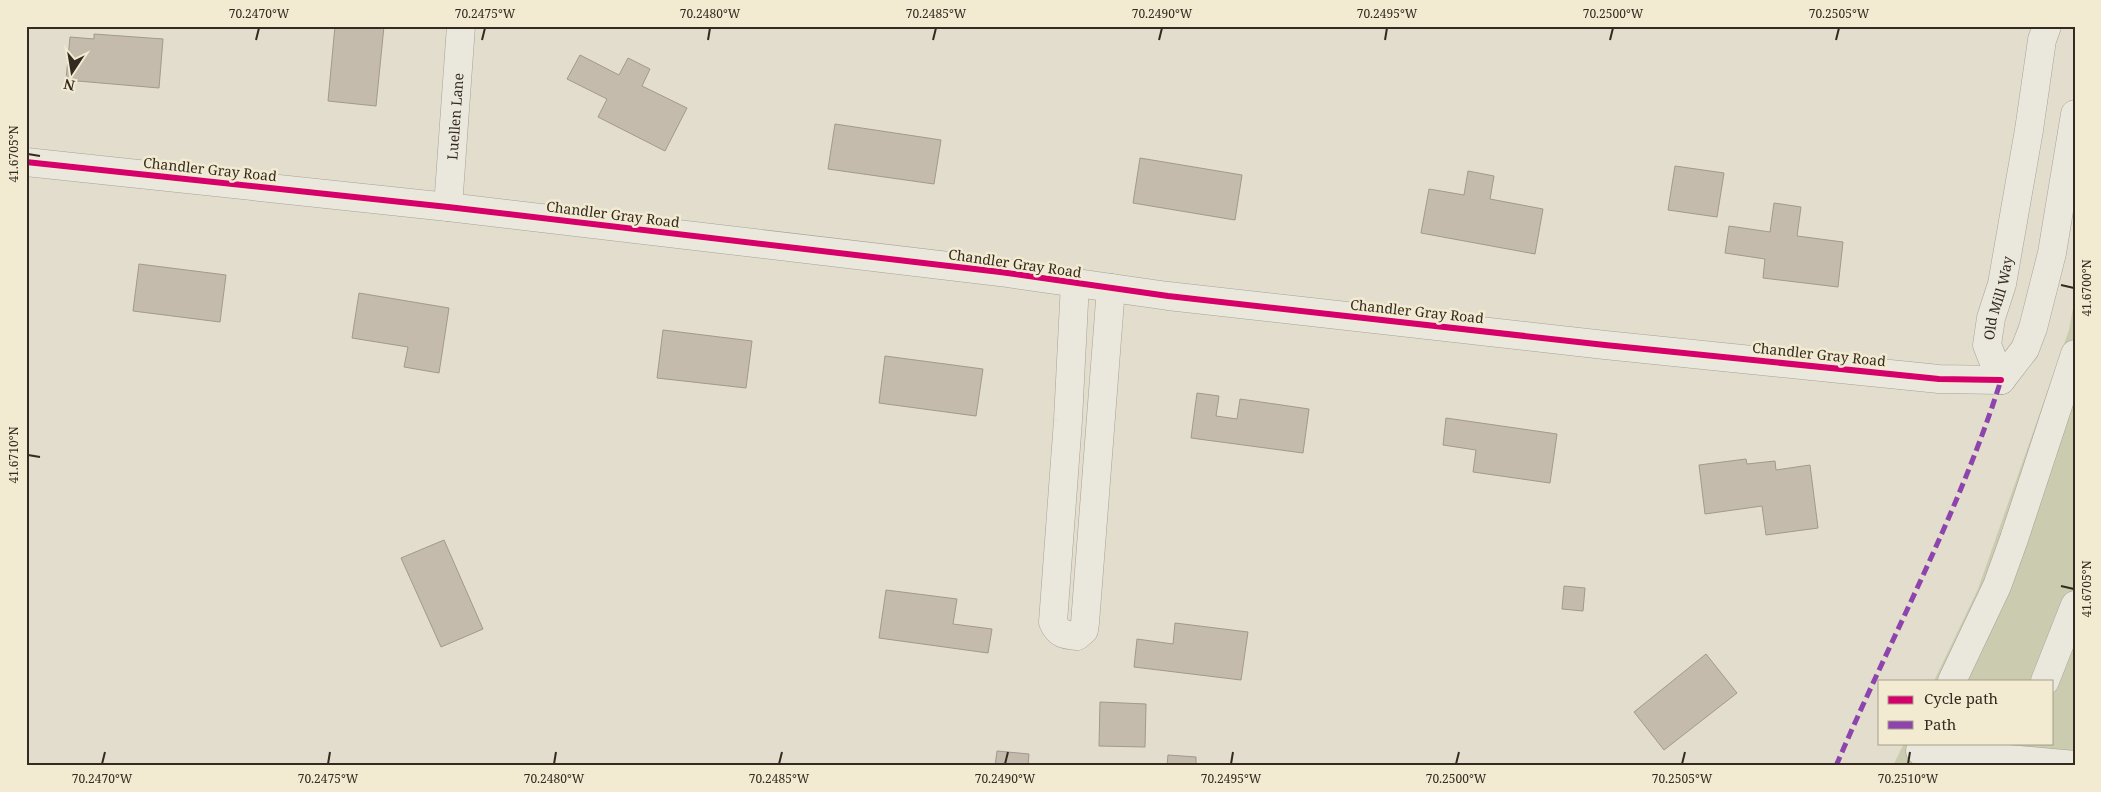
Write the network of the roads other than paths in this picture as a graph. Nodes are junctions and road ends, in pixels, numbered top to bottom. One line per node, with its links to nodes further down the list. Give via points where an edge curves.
1 (461, 26): 5 (street, Luellen Lane)
2 (2047, 26): 9 (street, Old Mill Way, via 2042,40 2030,130 2002,284 1991,318 1987,345)
3 (2075, 114): 9 (street, via 2052,253 2032,328 2025,350)
4 (26, 162): 5 (street, Chandler Gray Road)
5 (448, 207): 6 (street, Chandler Gray Road)
6 (1075, 283): 7 (street, Chandler Gray Road); 7 (street, via 1053,622 1062,634 1077,636 1084,630 1085,623)
7 (1111, 288): 9 (street, Chandler Gray Road, via 1820,368 1939,379)
8 (2075, 354): 11 (street, via 2011,547)
9 (2001, 380)
10 (2075, 605): 12 (street)
11 (1952, 680)
12 (2045, 680)
13 (1923, 744): 14 (street, via 1920,751)
14 (2018, 751): 15 (street)
15 (2075, 765)

